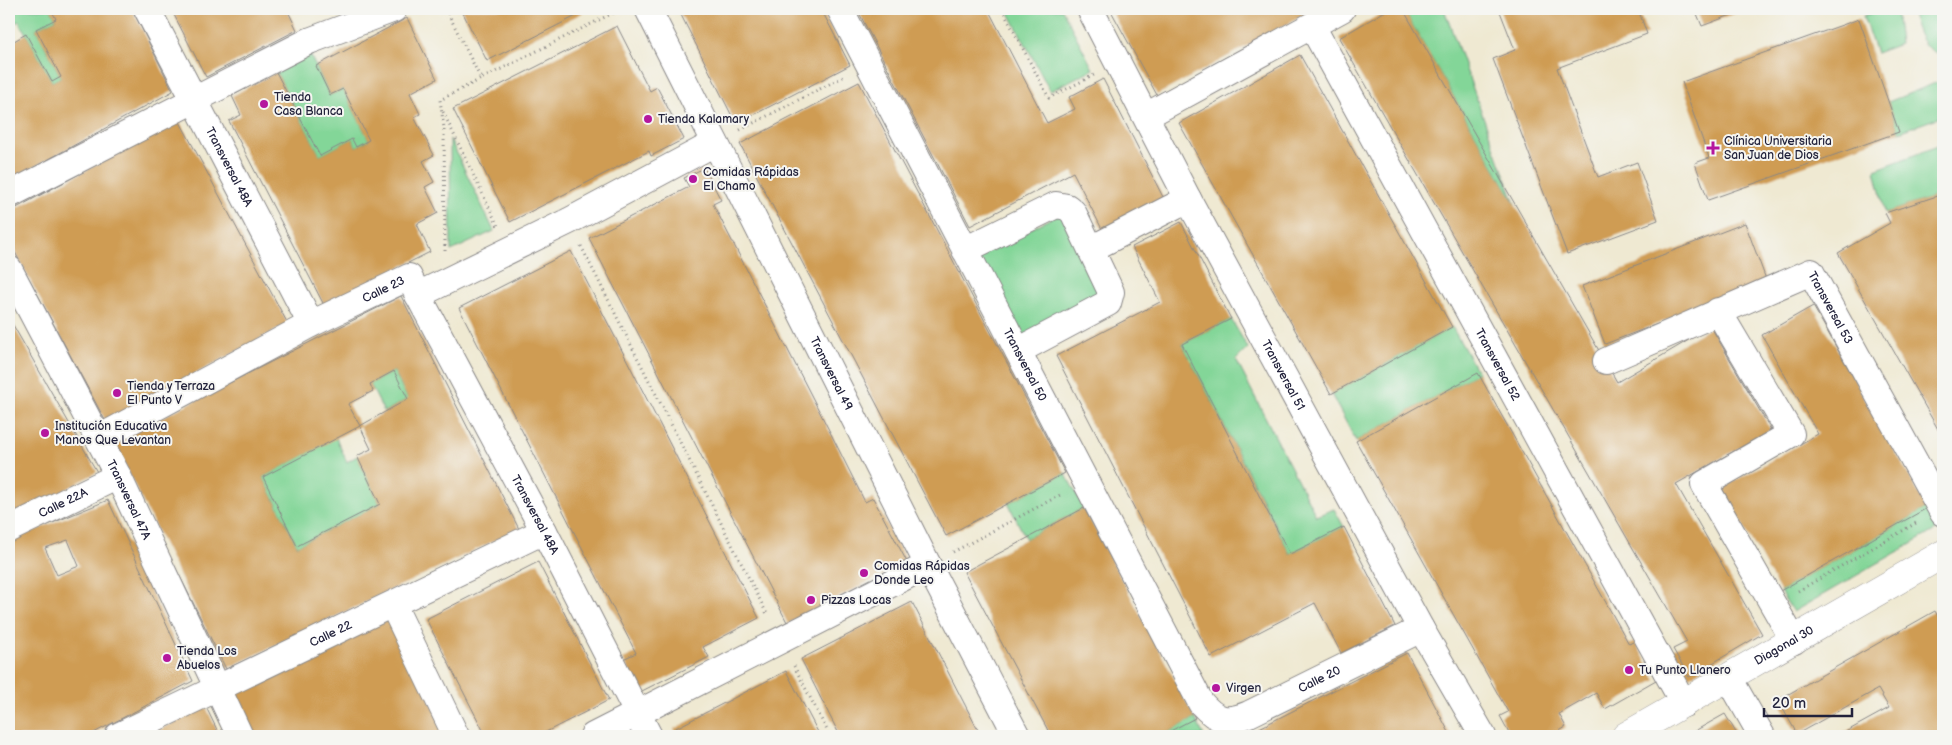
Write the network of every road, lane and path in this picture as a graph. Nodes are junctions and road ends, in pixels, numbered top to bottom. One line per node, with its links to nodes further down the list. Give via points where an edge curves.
1 (147, 9): 14 (street, Transversal 48A)
2 (394, 9): 14 (street, via 309,42)
3 (446, 9): 13 (path)
4 (622, 9): 13 (path)
5 (648, 9): 17 (street, Transversal 49)
6 (840, 9): 12 (street, Transversal 50)
7 (1002, 9): 11 (path, via 1049,98)
8 (1090, 9): 11 (street, Transversal 51)
9 (1342, 9): 10 (street)
10 (1312, 26): 16 (street); 46 (street, Transversal 52)
11 (1118, 62): 16 (street, Transversal 51)
12 (868, 64): 17 (path); 23 (street, Transversal 50)
13 (481, 79): 15 (path, via 440,100)
14 (193, 100): 18 (street); 28 (street, Transversal 48A)
15 (440, 107): 21 (path); 25 (path, via 444,142)
16 (1146, 116): 19 (street, Transversal 51)
17 (715, 143): 20 (street, Calle 23); 38 (street, Transversal 49)
18 (9, 195)
19 (1188, 199): 22 (street); 41 (street, Transversal 51)
20 (568, 221): 21 (street, Calle 23); 43 (path)
21 (510, 249): 25 (street, Calle 23)
22 (1091, 249): 23 (street, via 1073,212 1061,204); 29 (street, via 1111,292 1108,303)
23 (966, 250): 29 (street, Transversal 50)
24 (9, 269): 31 (street, Transversal 47A)
25 (445, 280): 26 (street, Calle 23)
26 (418, 294): 28 (street, Calle 23, via 409,277); 36 (street, Transversal 48A)
27 (1718, 311): 30 (street, Transversal 53); 34 (street, Transversal 53, via 1811,272); 39 (street, via 1791,434 1704,484)
28 (311, 324): 31 (street, Calle 23)
29 (1018, 351): 33 (street, Transversal 50)
30 (1606, 361)
31 (99, 438): 32 (street, Transversal 47A)
32 (118, 476): 35 (street, Calle 22A); 45 (street, Transversal 47A)
33 (1084, 481): 38 (path); 47 (street, Transversal 50, via 1201,703)
34 (1942, 511): 39 (path)
35 (9, 529)
36 (544, 531): 40 (street, Calle 22); 48 (street, Transversal 48A)
37 (1943, 554): 42 (street, Diagonal 30)
38 (928, 565): 43 (street); 54 (street, Transversal 49)
39 (1774, 605): 42 (street)
40 (393, 606): 45 (street, Calle 22); 51 (street)
41 (1421, 629): 47 (street, Calle 20, via 1249,714 1230,720); 55 (street, Transversal 51)
42 (1794, 641): 44 (street, Diagonal 30)
43 (781, 642): 48 (street); 53 (path)
44 (1729, 678): 46 (street, Diagonal 30); 57 (street)
45 (216, 688): 49 (street, Calle 22); 50 (street, Transversal 47A)
46 (1684, 704): 56 (street, Diagonal 30)
47 (1216, 718)
48 (643, 725): 52 (street)
49 (118, 736)
50 (240, 736)
51 (456, 736)
52 (593, 736)
53 (830, 736)
54 (1017, 736)
55 (1483, 736)
56 (1626, 736)
57 (1762, 736)

